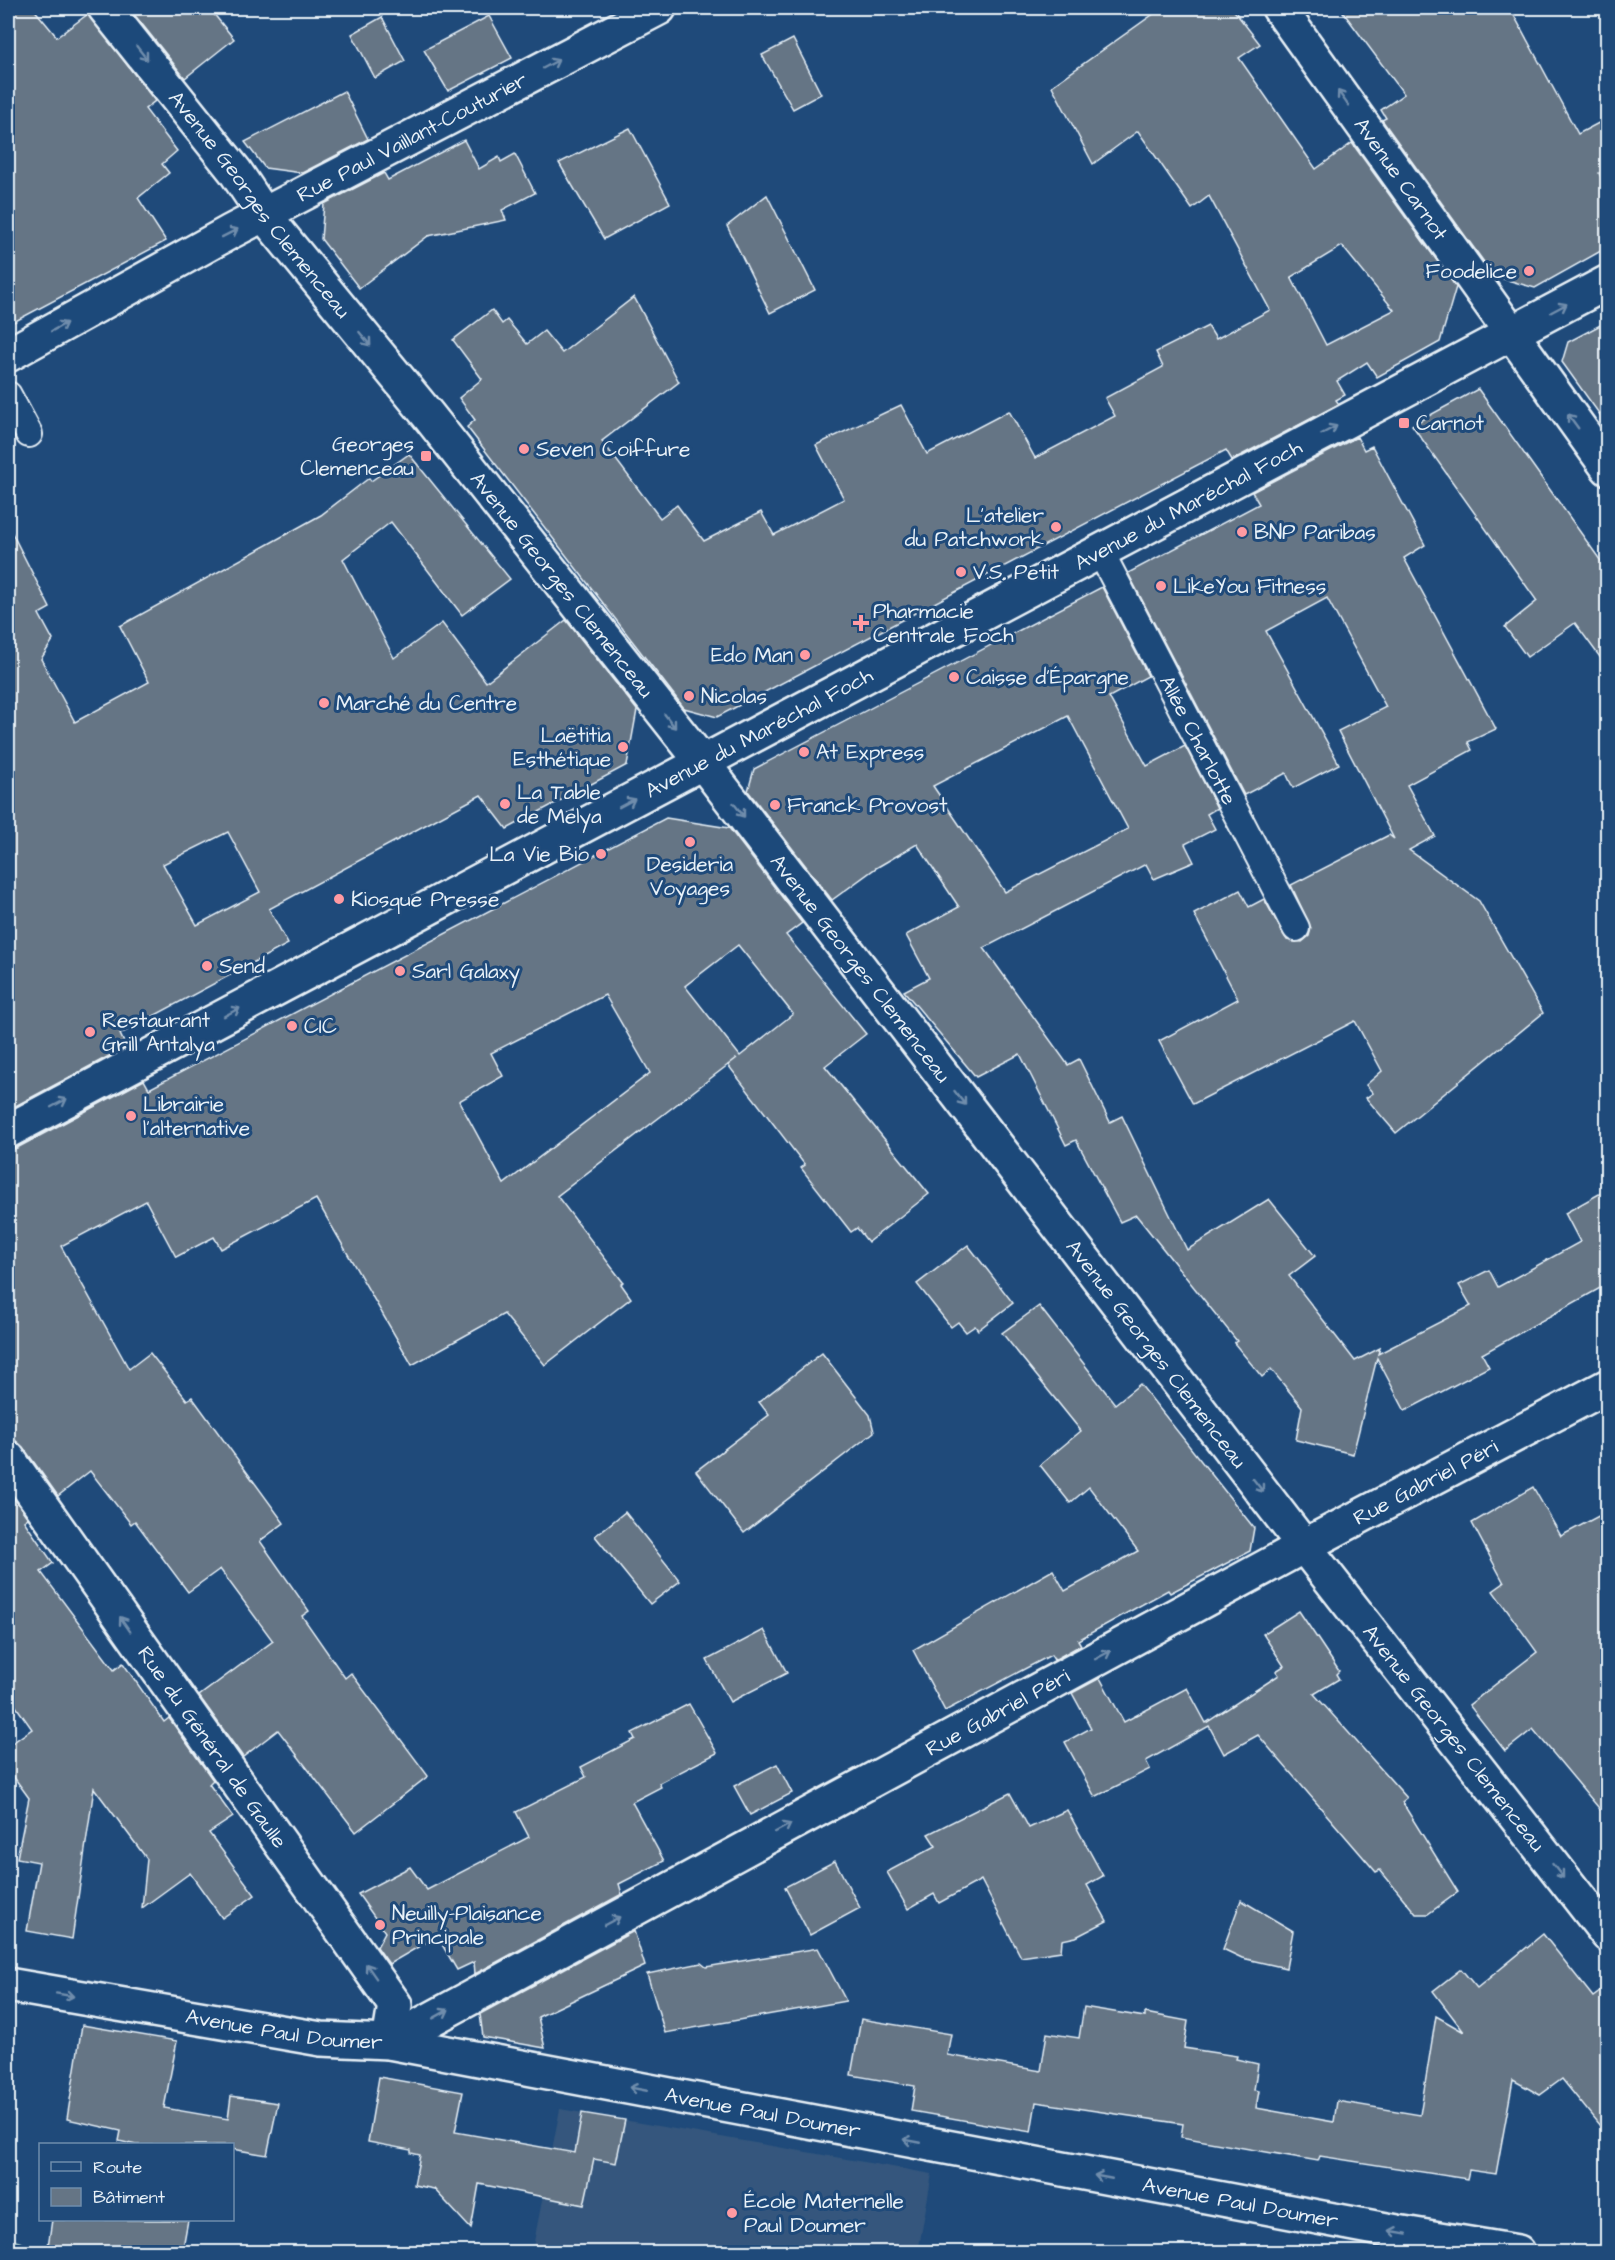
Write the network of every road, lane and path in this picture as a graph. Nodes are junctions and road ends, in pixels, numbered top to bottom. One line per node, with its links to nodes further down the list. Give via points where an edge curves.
1 (105, 8): 4 (street, Avenue Georges Clemenceau, one-way to 4, via 235,171)
2 (659, 8): 4 (street, Rue Paul Vaillant-Couturier, one-way to 2)
3 (1279, 8): 6 (street, Avenue Carnot, one-way to 3)
4 (265, 216): 7 (street, Rue Paul Vaillant-Couturier, one-way to 4); 12 (street, Avenue Georges Clemenceau, one-way to 12)
5 (1608, 282): 6 (street, Avenue du Maréchal Foch, one-way to 5)
6 (1511, 334): 10 (street, Avenue Carnot, one-way to 6); 11 (street, Avenue du Maréchal Foch, one-way to 6)
7 (8, 355)
8 (8, 395): 9 (lane)
9 (29, 434)
10 (1608, 468)
11 (1101, 551): 12 (street, Avenue du Maréchal Foch); 13 (lane, Allée Charlotte)
12 (703, 763): 14 (street, Avenue du Maréchal Foch, one-way to 12); 17 (street, Avenue Georges Clemenceau, one-way to 17)
13 (1296, 928)
14 (8, 1131)
15 (1608, 1386): 17 (street, Rue Gabriel Péri)
16 (8, 1458): 20 (street, Rue du Général de Gaulle, one-way to 16, via 396,2005)
17 (1304, 1546): 18 (street, Avenue Georges Clemenceau, one-way to 18); 20 (street, Rue Gabriel Péri, one-way to 17)
18 (1608, 1935)
19 (8, 1984): 20 (street, Avenue Paul Doumer, one-way to 20, via 321,2039)
20 (389, 2042): 21 (street, Avenue Paul Doumer, one-way to 20)
21 (1518, 2253)

